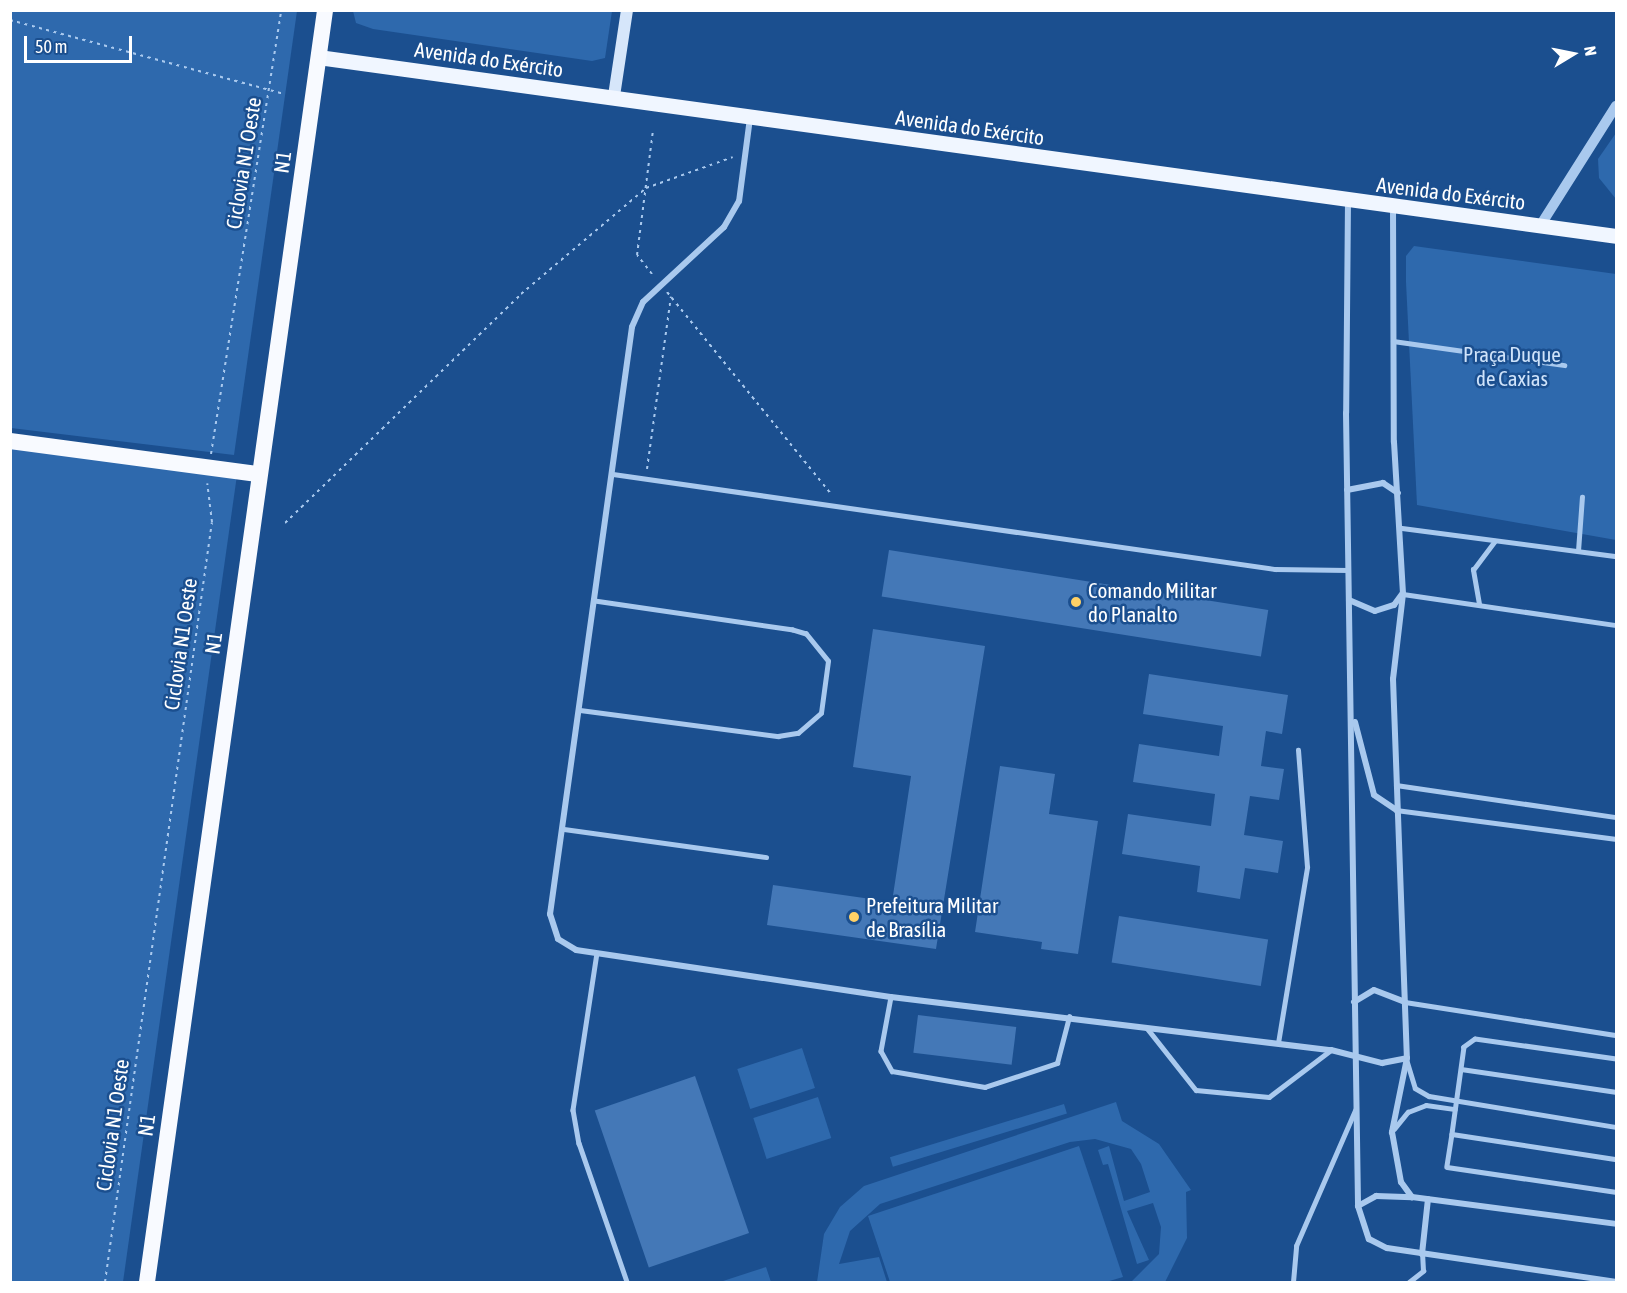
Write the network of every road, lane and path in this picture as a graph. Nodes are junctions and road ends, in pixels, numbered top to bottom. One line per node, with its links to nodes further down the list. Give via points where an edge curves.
1 (281, 10): 6 (path, Ciclovia N1 Oeste)
2 (325, 10): 5 (highway, N1)
3 (627, 10): 8 (main road)
4 (10, 20): 6 (path)
5 (318, 57): 8 (main road, Avenida do Exército); 25 (highway, N1)
6 (270, 90): 7 (path); 24 (path, Ciclovia N1 Oeste)
7 (281, 93)
8 (614, 96): 10 (main road, Avenida do Exército)
9 (1617, 106): 16 (street)
10 (751, 117): 12 (street); 14 (main road, Avenida do Exército)
11 (653, 130): 13 (path)
12 (746, 153): 13 (path); 26 (street, via 739,201 724,227 659,283 632,327)
13 (646, 188): 18 (path, via 637,255); 32 (path, via 521,294)
14 (1348, 200): 15 (main road, Avenida do Exército); 28 (street)
15 (1393, 207): 16 (main road, Avenida do Exército); 21 (street)
16 (1540, 226): 17 (main road, Avenida do Exército)
17 (1617, 236)
18 (652, 274)
19 (666, 290): 20 (path)
20 (671, 297): 27 (path); 30 (path)
21 (1394, 341): 22 (lane); 29 (street)
22 (1564, 366)
23 (10, 441): 24 (highway)
24 (209, 469): 25 (highway); 79 (path, Ciclovia N1 Oeste, via 212,522)
25 (256, 474): 80 (highway, N1)
26 (613, 474): 27 (lane); 40 (street)
27 (646, 479): 37 (lane, via 1275,569)
28 (1347, 490): 29 (street, via 1383,483); 37 (street)
29 (1398, 493): 33 (street)
30 (832, 496)
31 (1582, 497): 35 (lane)
32 (285, 523)
33 (1402, 528): 34 (lane); 38 (street)
34 (1496, 541): 35 (lane); 41 (lane, via 1473,570)
35 (1578, 551): 36 (lane)
36 (1617, 556)
37 (1348, 570): 39 (street)
38 (1403, 594): 39 (street, via 1395,605 1375,611); 41 (lane); 46 (street, via 1393,658)
39 (1349, 600): 44 (street)
40 (595, 601): 43 (street); 43 (lane, via 806,634 828,661 821,713 798,733 778,736)
41 (1479, 603): 42 (lane)
42 (1617, 625)
43 (580, 710): 49 (street)
44 (1352, 710): 47 (street, via 1374,795); 54 (street)
45 (1298, 750): 59 (lane, via 1307,867)
46 (1396, 785): 47 (street); 48 (lane)
47 (1396, 810): 50 (lane); 55 (street)
48 (1617, 817)
49 (564, 829): 51 (lane); 52 (street, via 550,915 558,939 576,950)
50 (1617, 839)
51 (766, 858)
52 (597, 953): 53 (street); 81 (lane, via 573,1110 579,1143)
53 (891, 997): 56 (street); 56 (lane, via 881,1051 892,1071 985,1087 1057,1063)
54 (1354, 1002): 55 (street, via 1374,990); 61 (street)
55 (1405, 1002): 58 (lane); 62 (street)
56 (1069, 1016): 57 (street)
57 (1146, 1026): 59 (street); 60 (lane, via 1196,1090 1269,1097)
58 (1617, 1035)
59 (1278, 1043): 60 (street)
60 (1331, 1050): 61 (street)
61 (1355, 1053): 62 (street, via 1382,1063); 67 (street)
62 (1407, 1058): 66 (lane, via 1415,1088); 70 (street)
63 (1617, 1059): 64 (lane, via 1475,1040 1464,1047)
64 (1461, 1069): 65 (lane); 66 (lane)
65 (1617, 1092)
66 (1458, 1100): 68 (lane); 69 (lane)
67 (1356, 1107): 76 (street); 82 (lane, via 1296,1246)
68 (1455, 1109): 70 (lane, via 1426,1105 1408,1112); 71 (lane)
69 (1617, 1127)
70 (1392, 1131): 74 (street, via 1401,1182)
71 (1452, 1134): 72 (lane); 73 (lane, via 1447,1167)
72 (1617, 1159)
73 (1617, 1192)
74 (1412, 1197): 75 (street); 76 (street, via 1376,1196)
75 (1428, 1199): 77 (street); 78 (street)
76 (1358, 1206): 78 (street, via 1374,1243)
77 (1617, 1224)
78 (1422, 1254): 83 (lane, via 1423,1271); 84 (street)
79 (105, 1282)
80 (147, 1282)
81 (627, 1282)
82 (1293, 1282)
83 (1409, 1282)
84 (1617, 1282)

